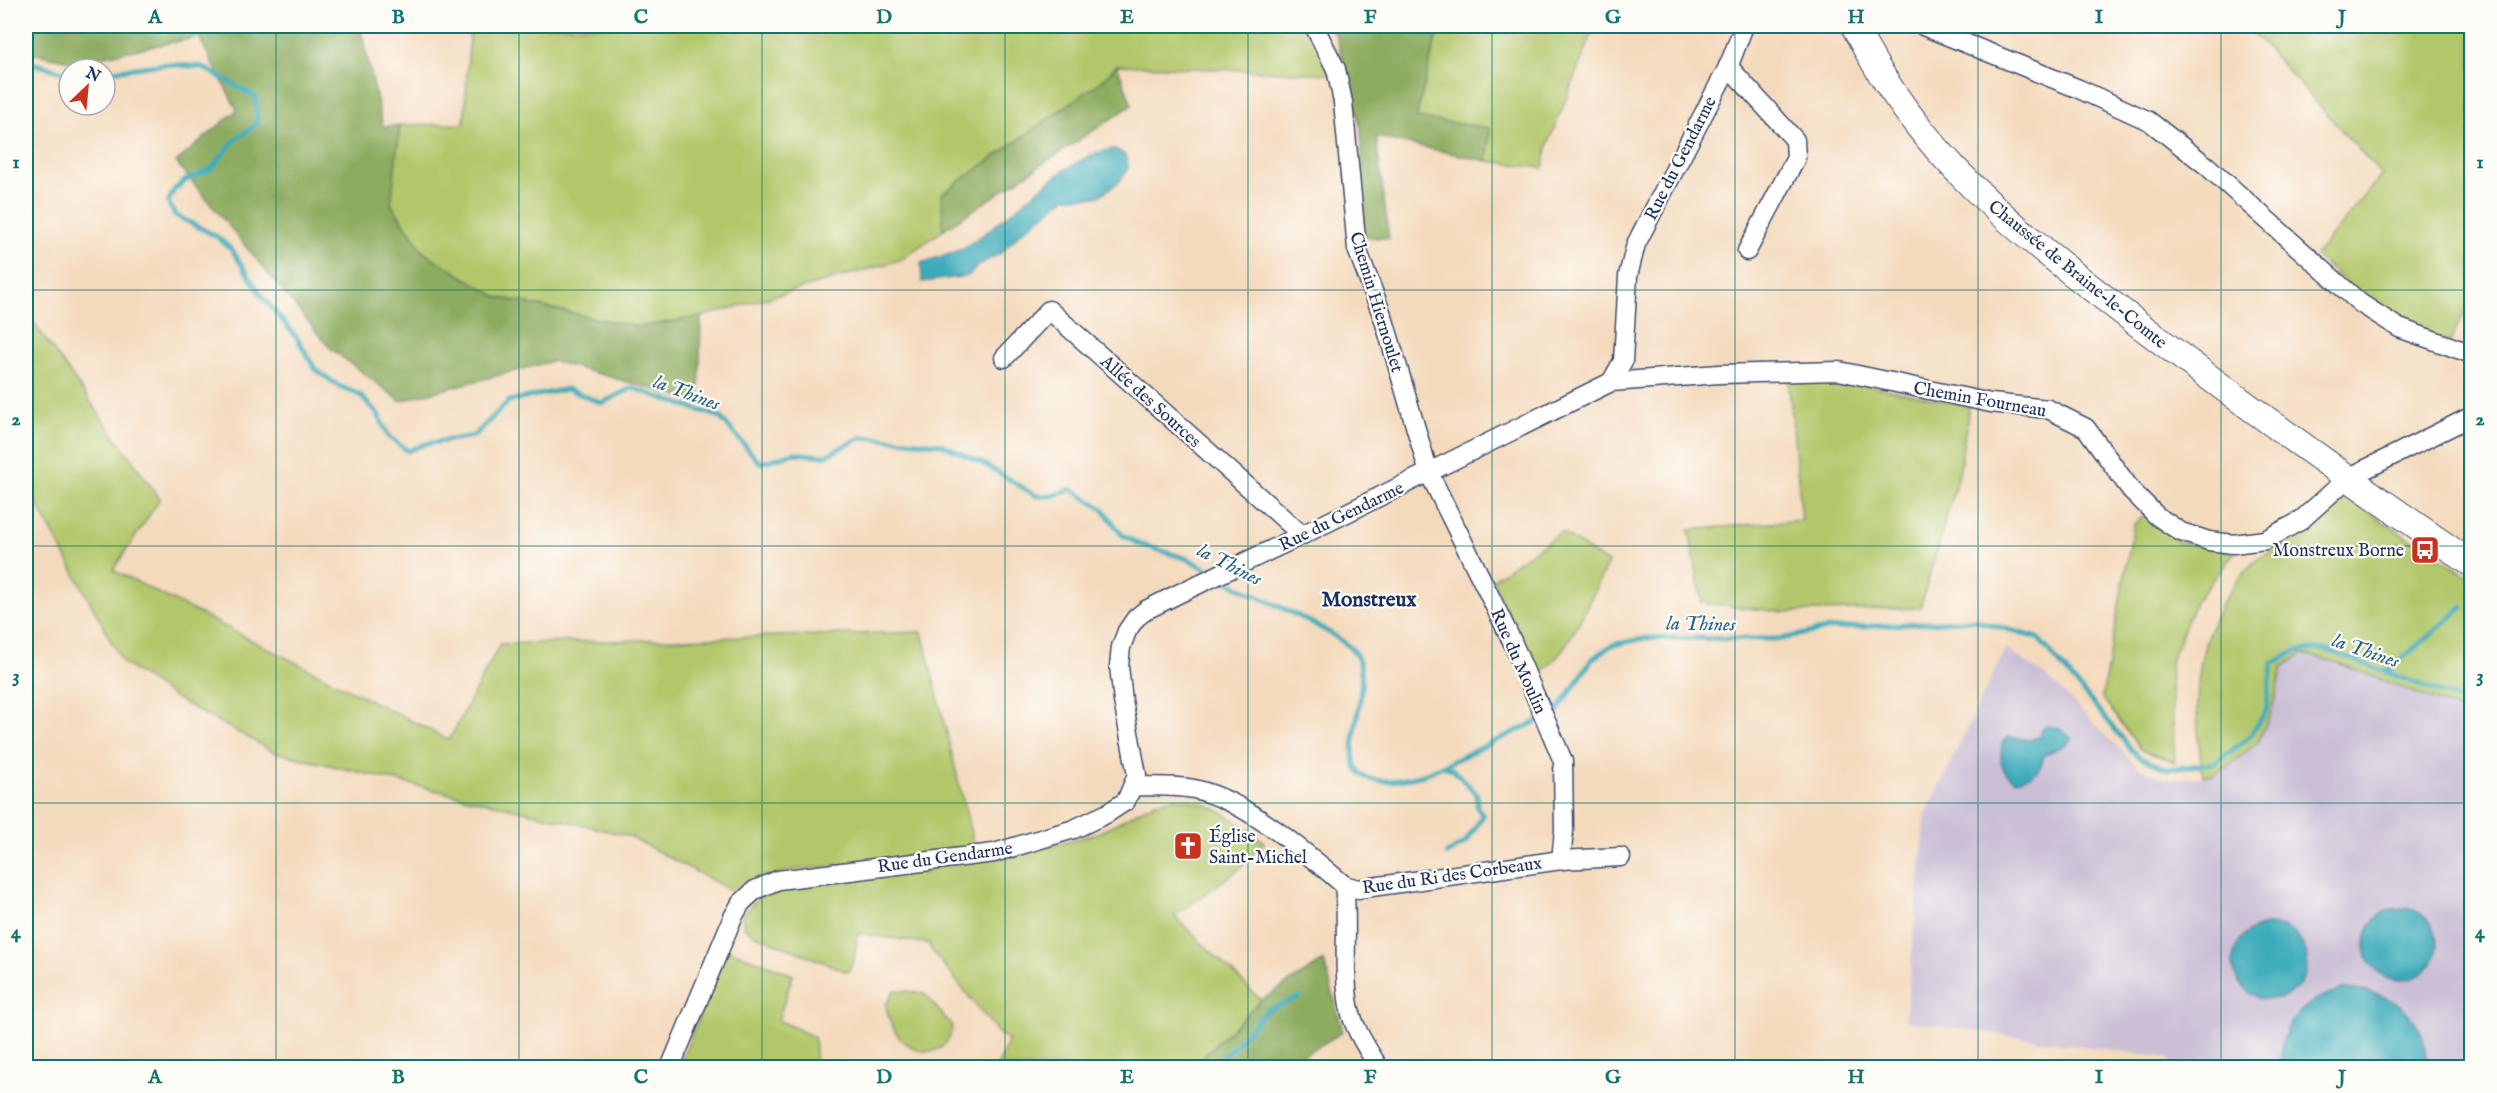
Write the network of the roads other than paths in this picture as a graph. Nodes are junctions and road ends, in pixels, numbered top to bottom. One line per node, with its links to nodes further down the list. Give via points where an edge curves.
1 (1314, 26): 11 (street, Chemin Hiernoulet, via 1336,69 1343,102 1357,249 1387,330)
2 (1744, 26): 5 (street, Rue du Gendarme)
3 (1854, 26): 12 (main road, Chaussée de Braine-le-Comte, via 1899,104 1967,183 2073,273)
4 (1923, 26): 7 (street, via 2150,121 2207,166 2360,303 2399,328)
5 (1728, 66): 6 (street, via 1795,140 1796,158); 9 (street, Rue du Gendarme, via 1636,244 1628,276 1623,361)
6 (1747, 251)
7 (2472, 354)
8 (1004, 358): 13 (street, Allée des Sources, via 1049,310)
9 (1611, 382): 11 (street, Rue du Gendarme); 12 (street, Chemin Fourneau, via 1839,371 1991,403 2048,409 2086,428 2131,490 2157,516 2181,532 2209,542 2265,540 2300,521)
10 (2472, 416): 12 (street)
11 (1429, 473): 13 (street, Rue du Gendarme); 17 (street, Rue du Moulin, via 1512,641 1563,761)
12 (2348, 477): 14 (main road, Chaussée de Braine-le-Comte)
13 (1302, 536): 15 (street, Rue du Gendarme, via 1146,610 1127,632 1119,666 1137,775)
14 (2472, 564)
15 (1134, 786): 18 (street, Rue du Ri des Corbeaux, via 1197,789 1222,797 1266,824); 19 (street, Rue du Gendarme, via 1126,801 1106,814 1036,842 994,853 812,874 778,880 755,890 733,917)
16 (1621, 857): 17 (street, Rue du Ri des Corbeaux)
17 (1561, 860): 18 (street, Rue du Ri des Corbeaux, via 1358,889)
18 (1344, 885): 20 (street, via 1349,1004 1361,1038)
19 (670, 1068)
20 (1378, 1068)

